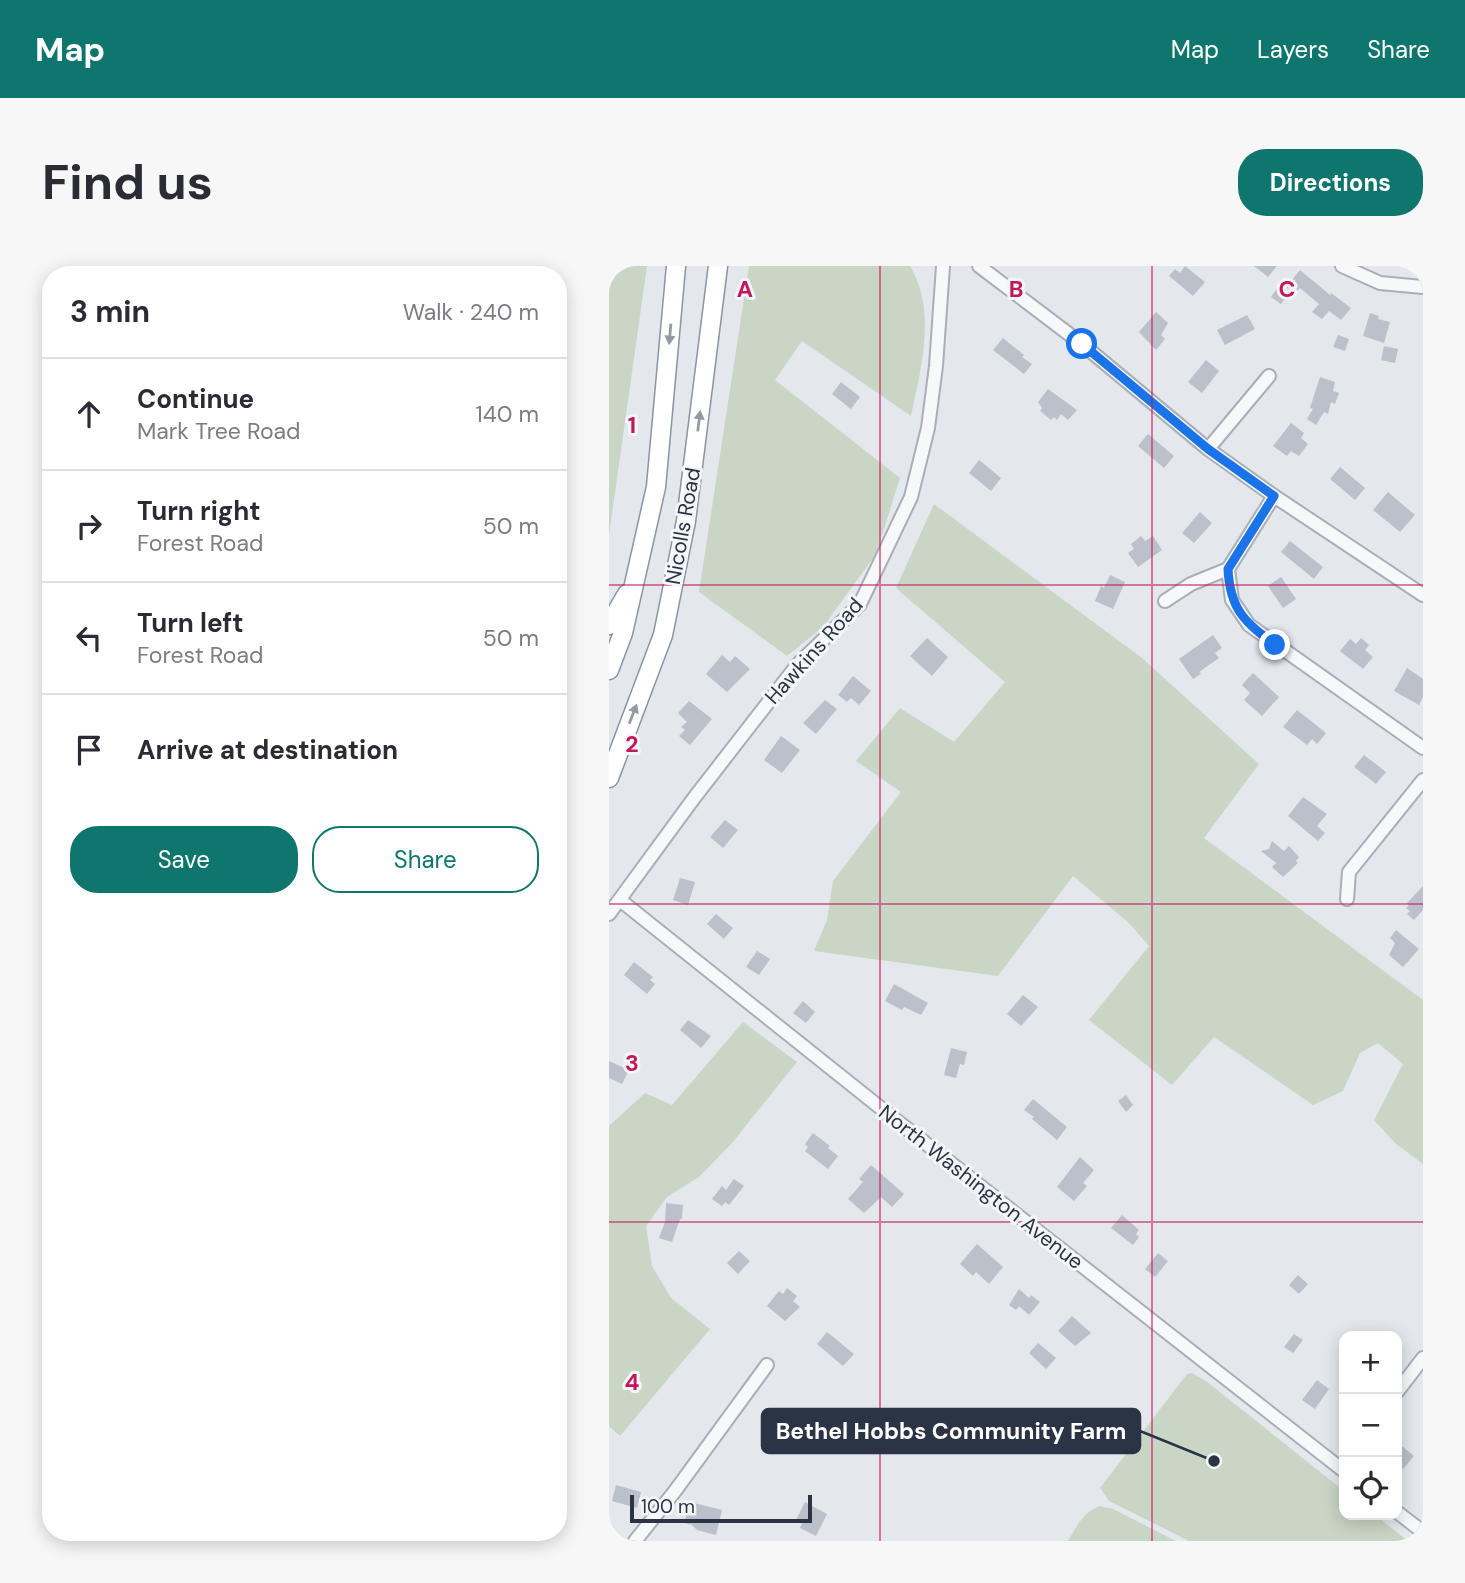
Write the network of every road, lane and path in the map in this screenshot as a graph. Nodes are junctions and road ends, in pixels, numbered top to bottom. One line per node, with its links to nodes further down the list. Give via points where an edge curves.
1 (677, 266): 11 (highway, Nicolls Road, one-way to 11, via 656,487)
2 (718, 266): 17 (highway, Nicolls Road, one-way to 2, via 663,635 686,521)
3 (943, 266): 20 (street, Hawkins Road, via 925,440 911,497 860,604 797,664)
4 (979, 266): 8 (street)
5 (1342, 266): 6 (street, via 1380,283)
6 (1423, 287)
7 (1269, 376): 8 (street)
8 (1208, 449): 9 (street)
9 (1274, 496): 10 (street); 12 (street)
10 (1228, 569): 13 (street); 16 (street, via 1232,600 1249,625)
11 (635, 579): 14 (highway); 15 (highway, Nicolls Road, via 623,634)
12 (1423, 594)
13 (1165, 601)
14 (609, 625)
15 (609, 670)
16 (1423, 748)
17 (609, 778)
18 (1423, 780): 19 (street, via 1349,872)
19 (1347, 899)
20 (620, 900): 21 (street, Hawkins Road); 25 (street, North Washington Avenue)
21 (609, 914)
22 (1423, 1358): 24 (street)
23 (767, 1365): 28 (street)
24 (1402, 1385)
25 (1339, 1464)
26 (1402, 1516): 27 (street)
27 (1423, 1532)
28 (635, 1541)

